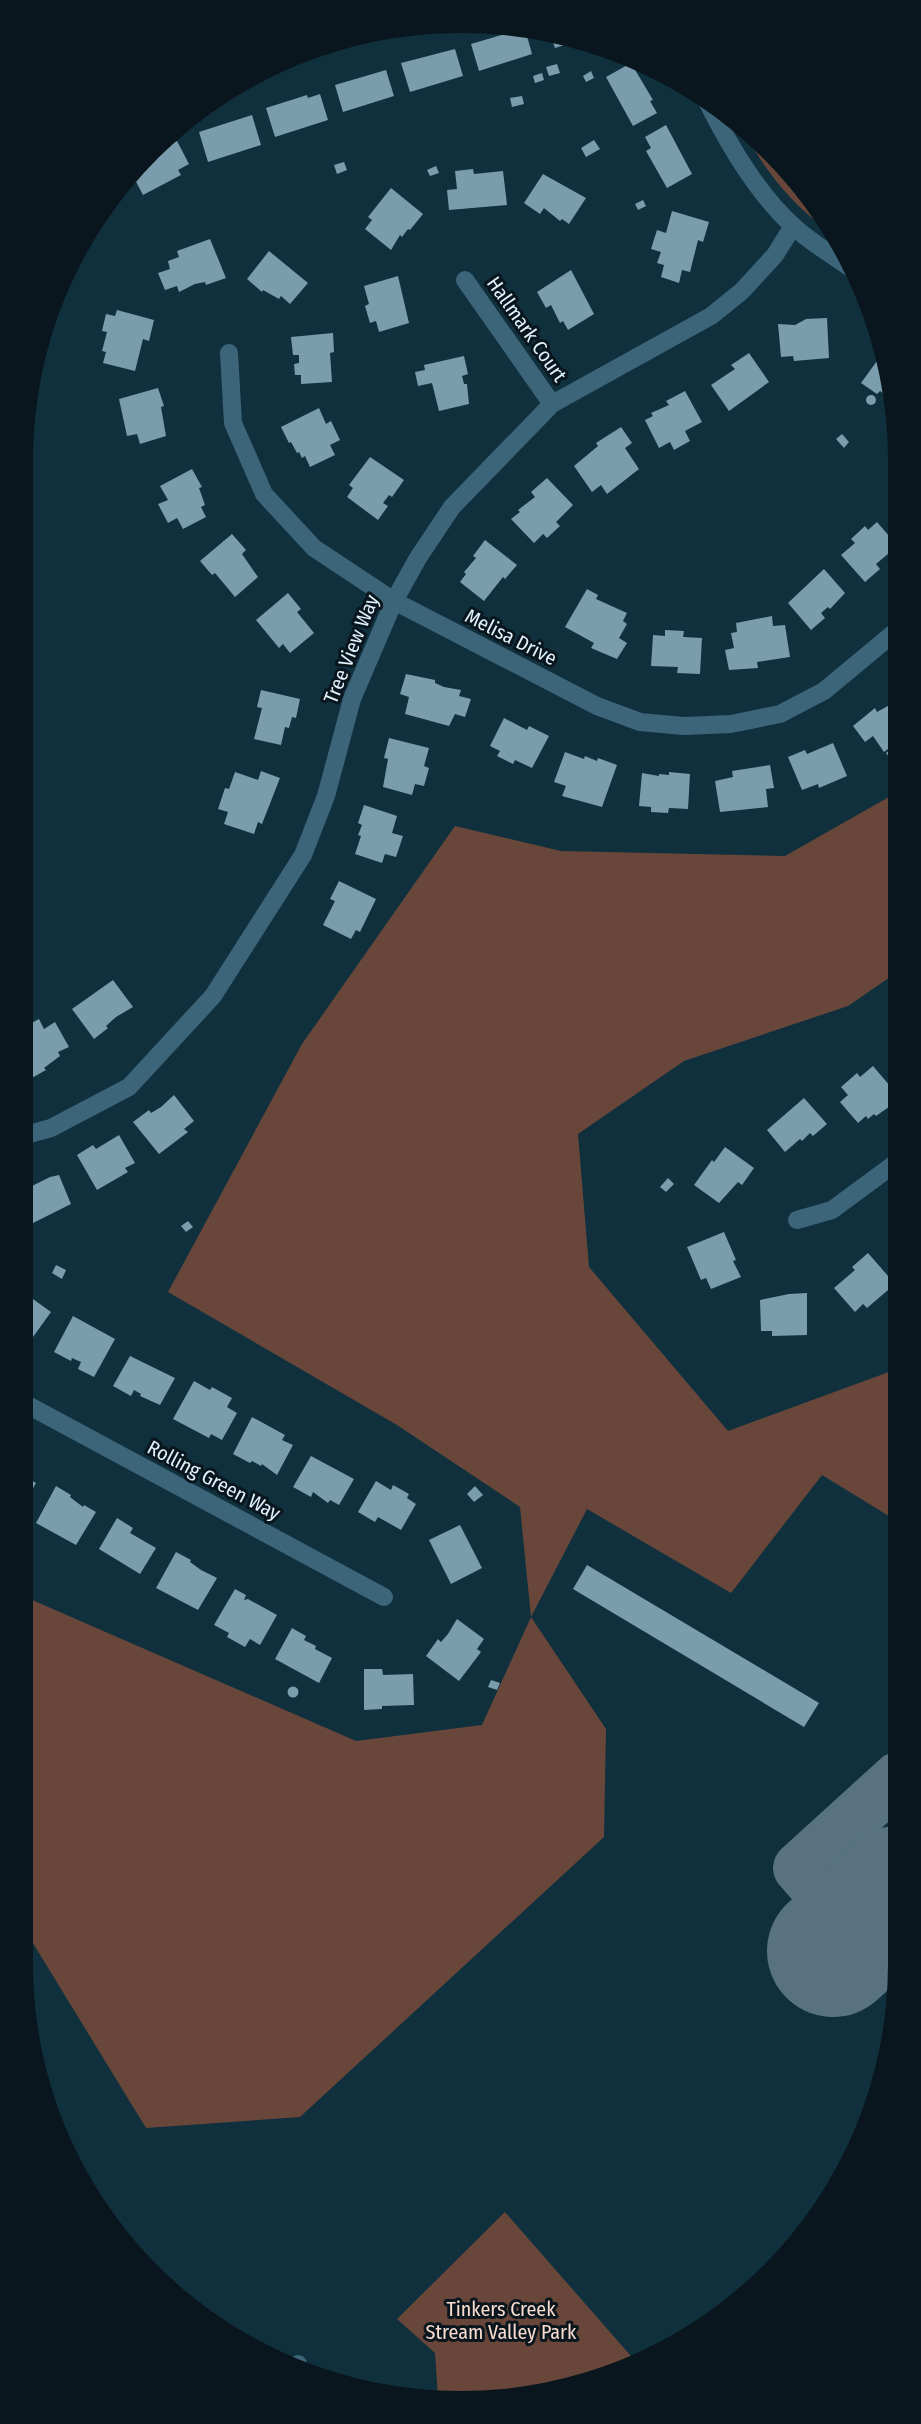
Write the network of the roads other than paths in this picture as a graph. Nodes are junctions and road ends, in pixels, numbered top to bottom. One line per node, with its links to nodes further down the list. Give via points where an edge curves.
1 (718, 119): 2 (street, via 746,167)
2 (793, 226): 3 (street); 6 (street, Tree View Way, via 775,255 742,291 711,316)
3 (837, 258)
4 (465, 280): 6 (street, Hallmark Court)
5 (229, 354): 7 (street, Melisa Drive, via 233,423 264,494 314,548)
6 (552, 404): 7 (street, Tree View Way, via 452,507)
7 (394, 601): 8 (street, Melisa Drive, via 597,706 639,722 684,726 731,724 780,714 824,691); 9 (street, Tree View Way, via 352,699 326,796 303,855 213,996 129,1087 51,1128)
8 (888, 638)
9 (33, 1133)
10 (888, 1169): 11 (street, via 832,1210)
11 (798, 1220)
12 (33, 1408): 13 (street, Rolling Green Way)
13 (384, 1597)

